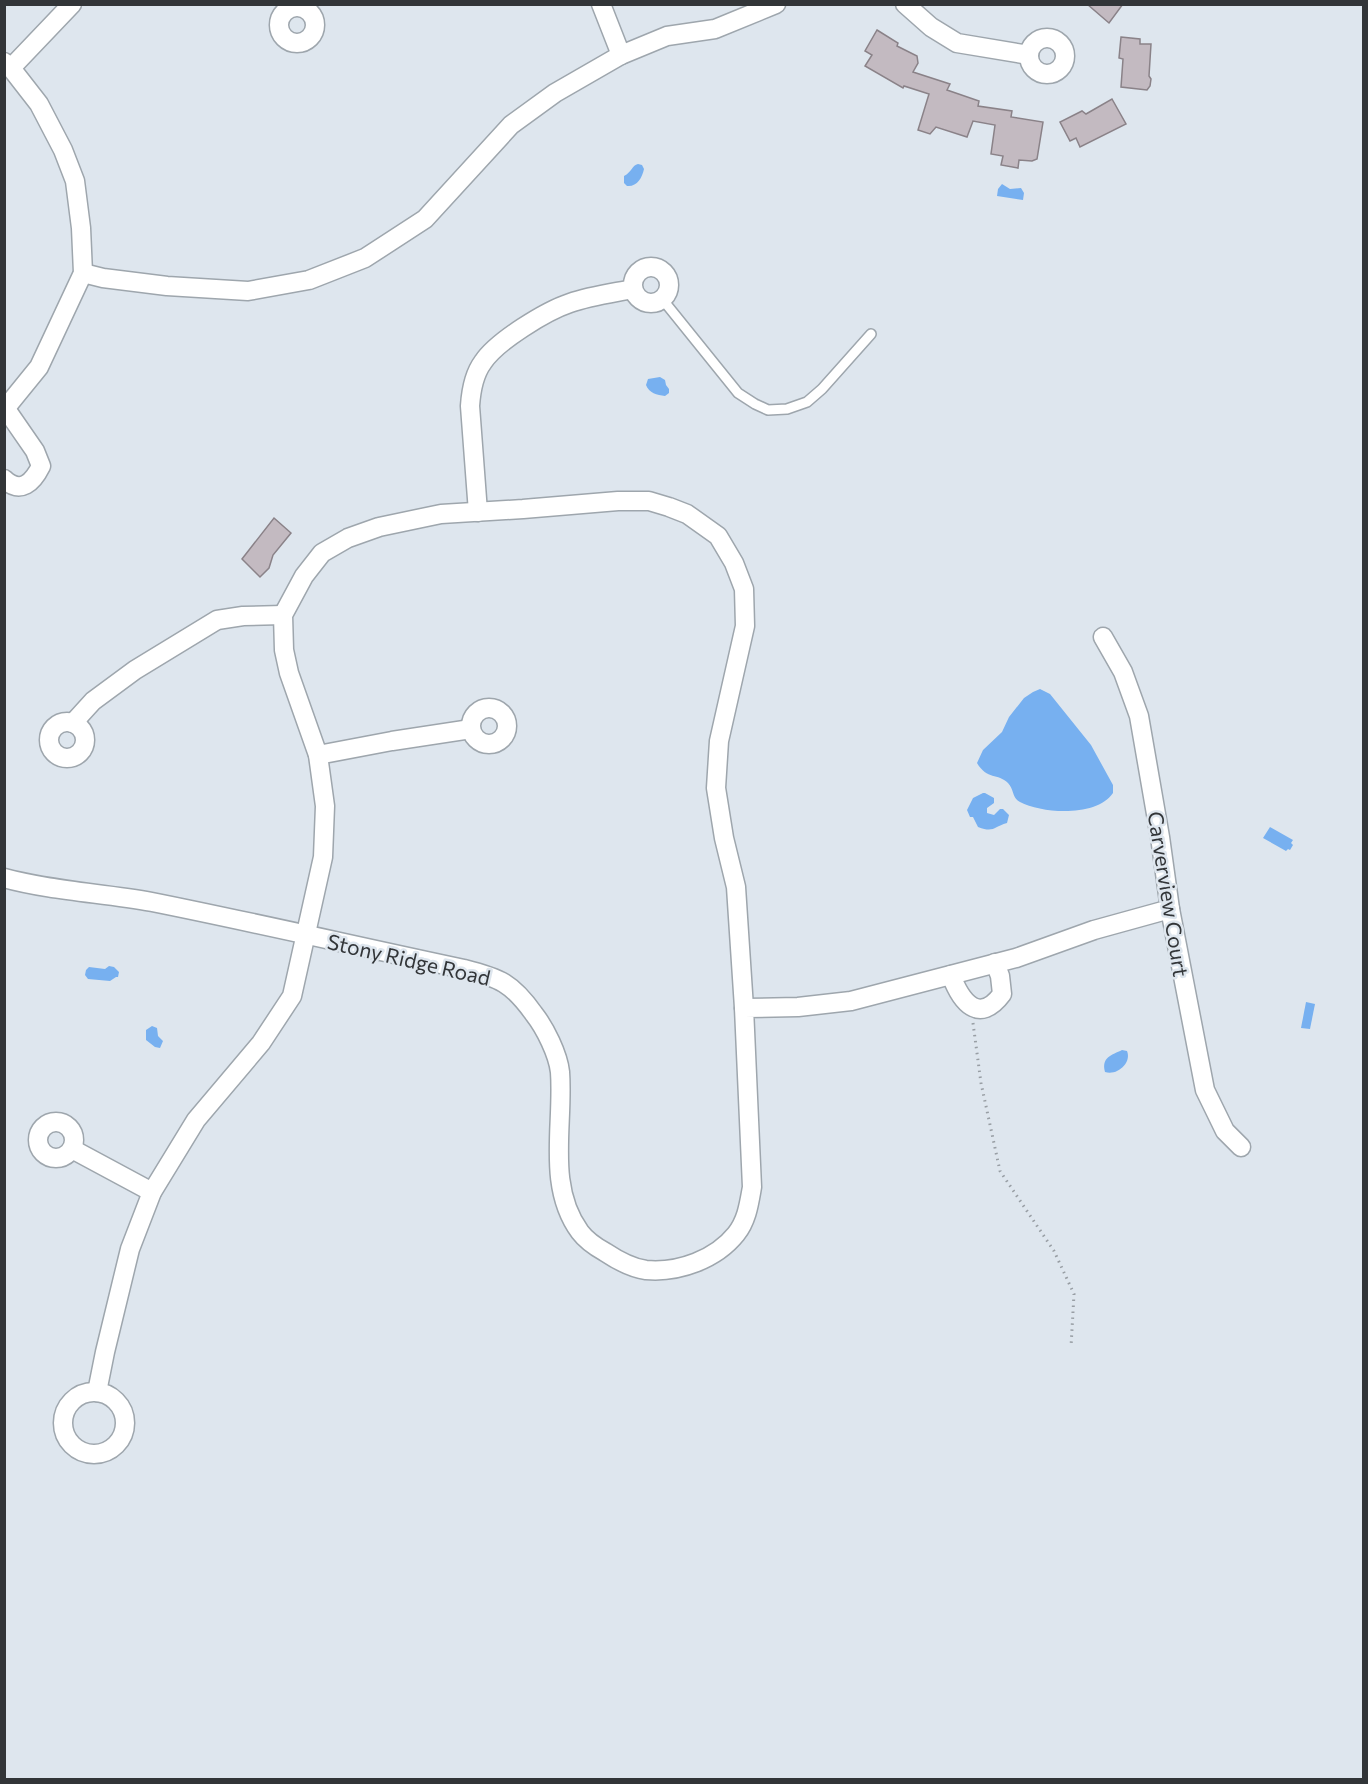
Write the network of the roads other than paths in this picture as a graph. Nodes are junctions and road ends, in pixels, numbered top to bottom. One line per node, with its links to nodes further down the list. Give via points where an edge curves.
1 (72, 4): 7 (street)
2 (601, 4): 5 (street)
3 (776, 4): 5 (street, via 715,29 667,36)
4 (904, 4): 6 (street, via 957,43)
5 (621, 55): 8 (street, via 555,93 511,125 424,219 365,258 309,280 248,291 167,286)
6 (1029, 55)
7 (8, 65): 8 (street, via 39,104 75,182)
8 (83, 273): 12 (street, via 39,367)
9 (633, 288): 10 (street, via 642,301); 10 (street, via 641,270 658,268 670,282); 14 (street, via 570,303 525,326 483,362 471,391 470,406)
10 (663, 300): 11 (lane, via 738,393 768,410 807,402)
11 (871, 334)
12 (5, 410): 13 (street, via 35,451 41,466 29,484 10,484)
13 (4, 479)
14 (478, 512): 15 (street, Stony Ridge Road, via 441,514 348,538 322,553); 25 (street, Stony Ridge Road, via 649,501 687,514 718,536 734,563 744,589 745,626 719,741 717,788 723,838 736,887)
15 (283, 615): 17 (street, via 217,620 135,670 93,701); 19 (street, via 289,673)
16 (1103, 637): 21 (street, Carverview Court, via 1123,672 1139,716)
17 (74, 723)
18 (471, 729): 19 (street)
19 (318, 755): 22 (street, via 325,806 323,857)
20 (4, 878): 22 (street, Stony Ridge Road, via 123,897)
21 (1170, 909): 23 (street); 26 (street, Carverview Court, via 1205,1090 1225,1131)
22 (306, 935): 25 (street, Stony Ridge Road, via 464,969 510,985 541,1023 560,1070 560,1172 573,1221 596,1247 630,1266 646,1270 665,1270 711,1257 736,1234 748,1214 752,1187); 28 (street, via 292,996 261,1043 196,1120)
23 (995, 963): 24 (street); 24 (street, via 1002,994 994,1005 981,1009 961,996)
24 (951, 975): 25 (street, via 851,1001)
25 (744, 1008)
26 (1241, 1147)
27 (72, 1149): 28 (street)
28 (152, 1192): 29 (street, via 130,1249)
29 (97, 1392)

